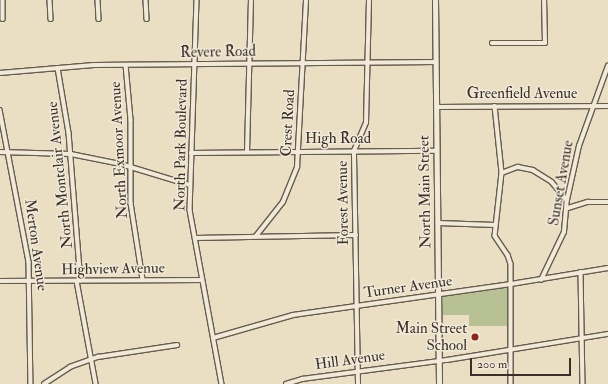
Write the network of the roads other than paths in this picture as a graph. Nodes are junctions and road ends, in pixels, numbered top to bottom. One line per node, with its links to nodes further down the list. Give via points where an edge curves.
1 (3, 0): 12 (street)
2 (50, 0): 13 (street)
3 (98, 0): 14 (street)
4 (146, 0): 11 (street)
5 (197, 0): 21 (street, North Park Boulevard)
6 (252, 0): 17 (street)
7 (306, 0): 18 (street, Crest Road)
8 (369, 0): 19 (street, Forest Avenue)
9 (435, 0): 16 (street, North Main Street)
10 (544, 0): 15 (street, via 545,43)
11 (147, 18)
12 (3, 19)
13 (51, 19)
14 (99, 19)
15 (492, 43)
16 (436, 62): 19 (street, Revere Road); 25 (street, North Main Street)
17 (250, 63): 18 (street, Revere Road); 21 (street, Revere Road); 34 (street)
18 (303, 63): 19 (street, Revere Road); 35 (street, Crest Road)
19 (368, 63): 31 (street, Forest Avenue, via 366,123)
20 (126, 65): 21 (street, Revere Road); 23 (street, Revere Road); 38 (street, North Exmoor Avenue, via 131,120)
21 (195, 65): 36 (street, North Park Boulevard)
22 (608, 66): 27 (street, Sunset Avenue)
23 (58, 68): 24 (street, Revere Road); 37 (street, North Montclair Avenue)
24 (0, 73)
25 (437, 106): 26 (street, Greenfield Avenue); 32 (street, North Main Street)
26 (495, 106): 27 (street, Greenfield Avenue); 39 (street)
27 (593, 106): 28 (street, Greenfield Avenue); 41 (street, Sunset Avenue, via 579,146)
28 (608, 106)
29 (0, 110): 30 (street, Merton Avenue)
30 (10, 151): 33 (street); 37 (street); 56 (street, Merton Avenue)
31 (354, 151): 32 (street, High Road); 35 (street, High Road); 46 (street, Forest Avenue)
32 (437, 151): 44 (street, North Main Street)
33 (0, 152)
34 (247, 152): 35 (street, High Road); 36 (street, High Road)
35 (299, 152): 47 (street, Crest Road, via 288,192)
36 (191, 153): 40 (street, North Park Boulevard)
37 (71, 154): 38 (street); 52 (street, North Montclair Avenue)
38 (130, 167): 40 (street); 53 (street, North Exmoor Avenue, via 131,203)
39 (502, 173): 41 (street, via 515,167 533,170 552,182); 45 (street)
40 (190, 185): 48 (street, North Park Boulevard)
41 (567, 200): 43 (street, Sunset Avenue)
42 (608, 202): 43 (street, via 588,202)
43 (568, 208): 55 (street, Sunset Avenue, via 560,244)
44 (438, 223): 45 (street); 58 (street, North Main Street)
45 (496, 225): 57 (street, via 497,242 510,259)
46 (356, 235): 47 (street); 59 (street, Forest Avenue)
47 (256, 236): 48 (street)
48 (194, 238): 54 (street, North Park Boulevard)
49 (608, 268): 50 (street, Turner Avenue)
50 (582, 272): 55 (street, Turner Avenue); 62 (street)
51 (0, 280): 56 (street, Highview Avenue)
52 (79, 280): 53 (street, Highview Avenue); 56 (street, Highview Avenue); 65 (street, North Montclair Avenue)
53 (143, 280): 54 (street, Highview Avenue)
54 (202, 280): 61 (street, North Park Boulevard)
55 (541, 280): 57 (street, Turner Avenue)
56 (31, 281): 68 (street, Merton Avenue)
57 (511, 284): 58 (street, Turner Avenue); 64 (street)
58 (439, 295): 59 (street, Turner Avenue); 66 (street, North Main Street)
59 (358, 306): 61 (street, Turner Avenue, via 293,315); 67 (street, Forest Avenue)
60 (608, 334): 62 (street, Hill Avenue)
61 (213, 338): 71 (street, North Park Boulevard)
62 (582, 338): 64 (street, Hill Avenue); 76 (street)
63 (177, 345): 65 (street)
64 (511, 350): 66 (street, Hill Avenue); 75 (street)
65 (91, 360): 69 (street, via 65,370); 70 (street, North Montclair Avenue)
66 (439, 361): 67 (street, Hill Avenue); 74 (street, North Main Street)
67 (358, 371): 72 (street, Hill Avenue, via 302,379); 73 (street, Forest Avenue)
68 (31, 384)
69 (44, 384)
70 (96, 384)
71 (222, 384)
72 (286, 384)
73 (358, 384)
74 (439, 384)
75 (511, 384)
76 (583, 384)

